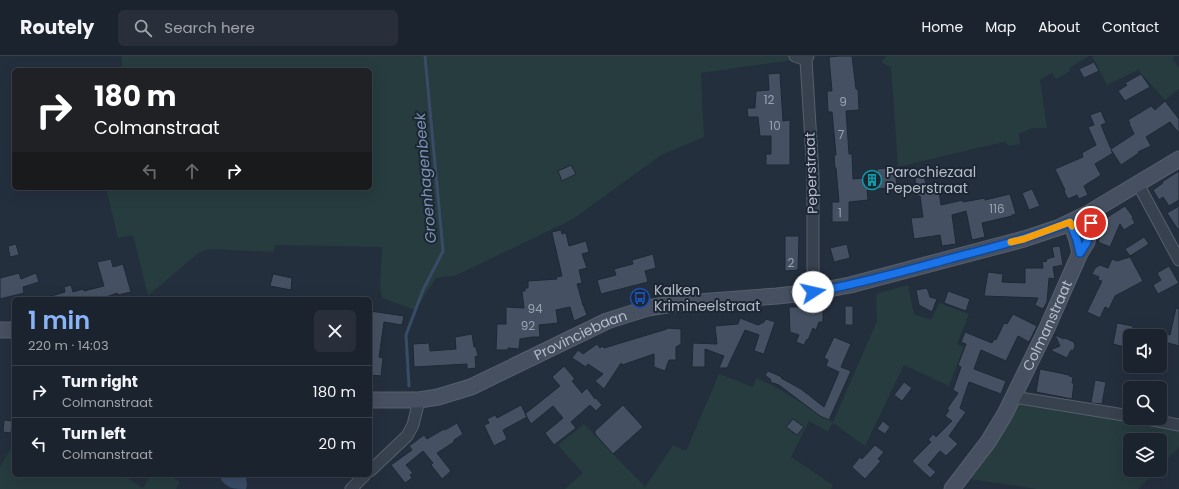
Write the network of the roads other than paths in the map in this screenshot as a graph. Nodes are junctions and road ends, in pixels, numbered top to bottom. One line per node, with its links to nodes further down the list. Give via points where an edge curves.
1 (795, 56): 2 (street)
2 (807, 58): 9 (street, Peperstraat, via 813,176)
3 (1179, 159): 4 (main road, Provinciebaan)
4 (1138, 184): 5 (main road, Provinciebaan); 8 (street)
5 (1087, 214): 6 (main road, Provinciebaan); 7 (main road, Colmanstraat, via 1091,223 1087,242)
6 (1070, 222): 7 (main road); 9 (main road, Provinciebaan, via 1024,239 850,285)
7 (1080, 253): 12 (main road, Colmanstraat)
8 (1179, 260)
9 (813, 292): 14 (main road, Provinciebaan, via 648,308 607,321 471,387)
10 (0, 330): 11 (main road)
11 (12, 330)
12 (1014, 397): 15 (street); 21 (main road, Colmanstraat, via 988,442)
13 (372, 400): 14 (main road, Provinciebaan)
14 (419, 400): 18 (street, via 413,425 407,436)
15 (1123, 415)
16 (1167, 422): 17 (street)
17 (1179, 424)
18 (372, 469)
19 (364, 477): 20 (street)
20 (350, 489)
21 (952, 489)

